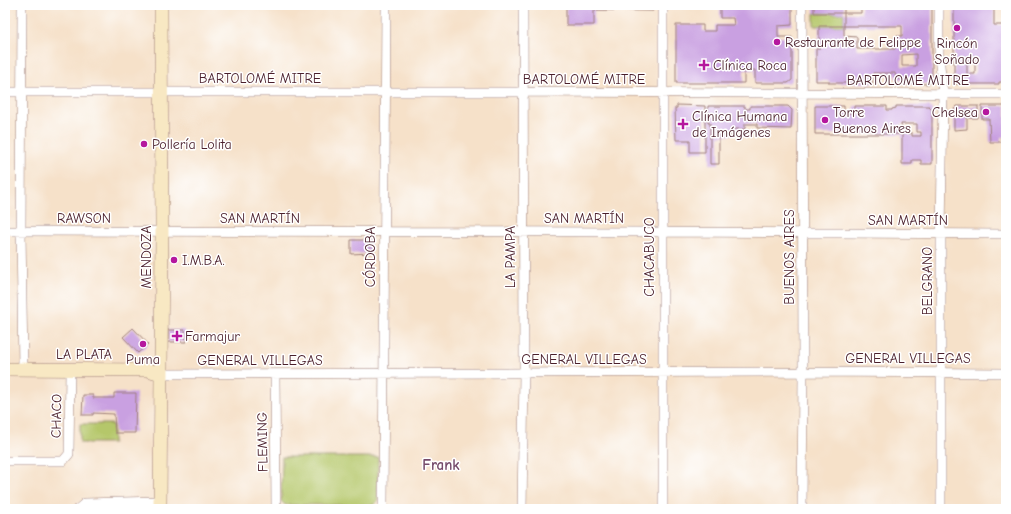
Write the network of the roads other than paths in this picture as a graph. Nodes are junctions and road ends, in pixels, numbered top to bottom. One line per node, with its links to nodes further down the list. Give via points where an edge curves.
1 (22, 5): 9 (street)
2 (161, 5): 10 (main road, MENDOZA)
3 (386, 5): 11 (street, CÓRDOBA)
4 (523, 5): 12 (street, LA PAMPA)
5 (664, 5): 13 (street, CHACABUCO)
6 (802, 5): 14 (street, BUENOS AIRES)
7 (939, 5): 15 (street, BELGRANO, via 939,56)
8 (5, 92): 9 (street, BARTOLOMÉ MITRE)
9 (22, 92): 10 (street, BARTOLOMÉ MITRE); 18 (street)
10 (162, 92): 11 (street, BARTOLOMÉ MITRE); 19 (main road, MENDOZA)
11 (385, 92): 12 (street, BARTOLOMÉ MITRE); 20 (street, CÓRDOBA)
12 (524, 92): 13 (street, BARTOLOMÉ MITRE); 21 (street, LA PAMPA)
13 (664, 93): 14 (street, BARTOLOMÉ MITRE); 22 (street, CHACABUCO)
14 (802, 93): 15 (street, BARTOLOMÉ MITRE); 23 (street, BUENOS AIRES)
15 (944, 94): 16 (street, BARTOLOMÉ MITRE); 24 (street, BELGRANO)
16 (1006, 94)
17 (5, 232): 18 (street, RAWSON)
18 (21, 232): 19 (street, RAWSON); 27 (street)
19 (162, 232): 20 (street, SAN MARTÍN); 34 (main road, MENDOZA)
20 (384, 232): 21 (street, SAN MARTÍN); 36 (street, CÓRDOBA)
21 (524, 232): 22 (street, SAN MARTÍN); 30 (street, LA PAMPA)
22 (663, 232): 23 (street, SAN MARTÍN); 31 (street, CHACABUCO)
23 (802, 233): 24 (street, SAN MARTÍN); 29 (street, BUENOS AIRES)
24 (941, 234): 25 (street, SAN MARTÍN); 32 (street, BELGRANO)
25 (1006, 234)
26 (5, 369): 27 (main road, LA PLATA)
27 (23, 369): 28 (main road, LA PLATA)
28 (70, 370): 34 (main road, LA PLATA, via 148,370); 37 (street, CHACO, via 69,454 63,461)
29 (803, 372): 31 (street, GENERAL VILLEGAS); 32 (street, GENERAL VILLEGAS); 44 (street, BUENOS AIRES)
30 (524, 373): 31 (street, GENERAL VILLEGAS); 36 (street, GENERAL VILLEGAS); 42 (street, LA PAMPA)
31 (663, 373): 43 (street, CHACABUCO)
32 (942, 373): 33 (street, GENERAL VILLEGAS); 45 (street, BELGRANO)
33 (1006, 373)
34 (161, 374): 35 (street, GENERAL VILLEGAS); 38 (main road, MENDOZA)
35 (275, 374): 36 (street, GENERAL VILLEGAS); 40 (street, FLEMING)
36 (384, 374): 41 (street, CÓRDOBA)
37 (5, 461)
38 (160, 505): 39 (street, via 84,503)
39 (78, 509)
40 (276, 509)
41 (383, 509)
42 (522, 509)
43 (663, 509)
44 (802, 509)
45 (942, 509)

